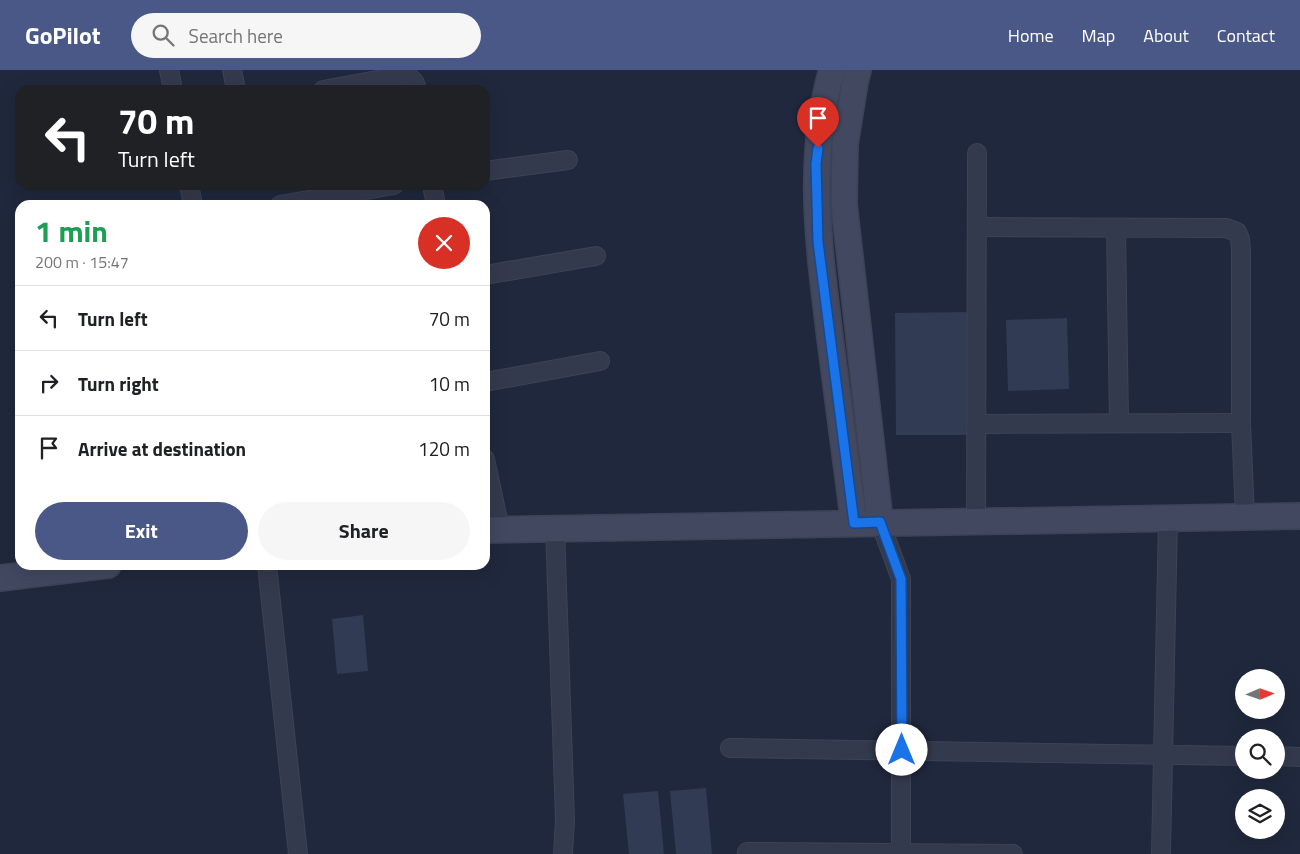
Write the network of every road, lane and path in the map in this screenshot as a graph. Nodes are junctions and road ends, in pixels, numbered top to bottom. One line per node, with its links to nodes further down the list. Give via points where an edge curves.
1 (169, 70): 6 (street)
2 (232, 70): 7 (street)
3 (832, 70): 30 (street, via 823,99 816,164 818,242)
4 (858, 70): 29 (street, via 845,144 844,204)
5 (342, 78): 8 (street); 9 (street, via 404,75 411,77)
6 (172, 85)
7 (235, 85)
8 (331, 85)
9 (416, 85)
10 (977, 153): 15 (street)
11 (568, 160): 12 (street)
12 (490, 170)
13 (366, 190): 14 (street)
14 (308, 200)
15 (977, 227): 16 (street); 22 (street)
16 (1116, 228): 21 (street, via 1226,228 1236,232 1241,250); 23 (street)
17 (596, 256): 18 (street)
18 (490, 274)
19 (600, 361): 20 (street)
20 (490, 381)
21 (1242, 423): 23 (street); 26 (street)
22 (976, 424): 23 (street); 28 (street)
23 (1119, 424)
24 (490, 503): 32 (street)
25 (1300, 516): 26 (street)
26 (1245, 517): 27 (street)
27 (1168, 518): 28 (street); 38 (street)
28 (976, 521): 29 (street)
29 (880, 522): 30 (street); 37 (street, via 901,579)
30 (854, 523): 31 (street)
31 (555, 528): 32 (street); 45 (street, via 565,820)
32 (493, 530)
33 (66, 570): 35 (street)
34 (269, 570): 44 (street)
35 (0, 578)
36 (730, 748): 37 (street)
37 (902, 750): 38 (street); 43 (street)
38 (1163, 754): 39 (street); 47 (street)
39 (1235, 756)
40 (1285, 756): 41 (street)
41 (1300, 757)
42 (747, 852): 43 (street)
43 (901, 853): 46 (street)
44 (298, 854)
45 (563, 854)
46 (1013, 854)
47 (1161, 854)

